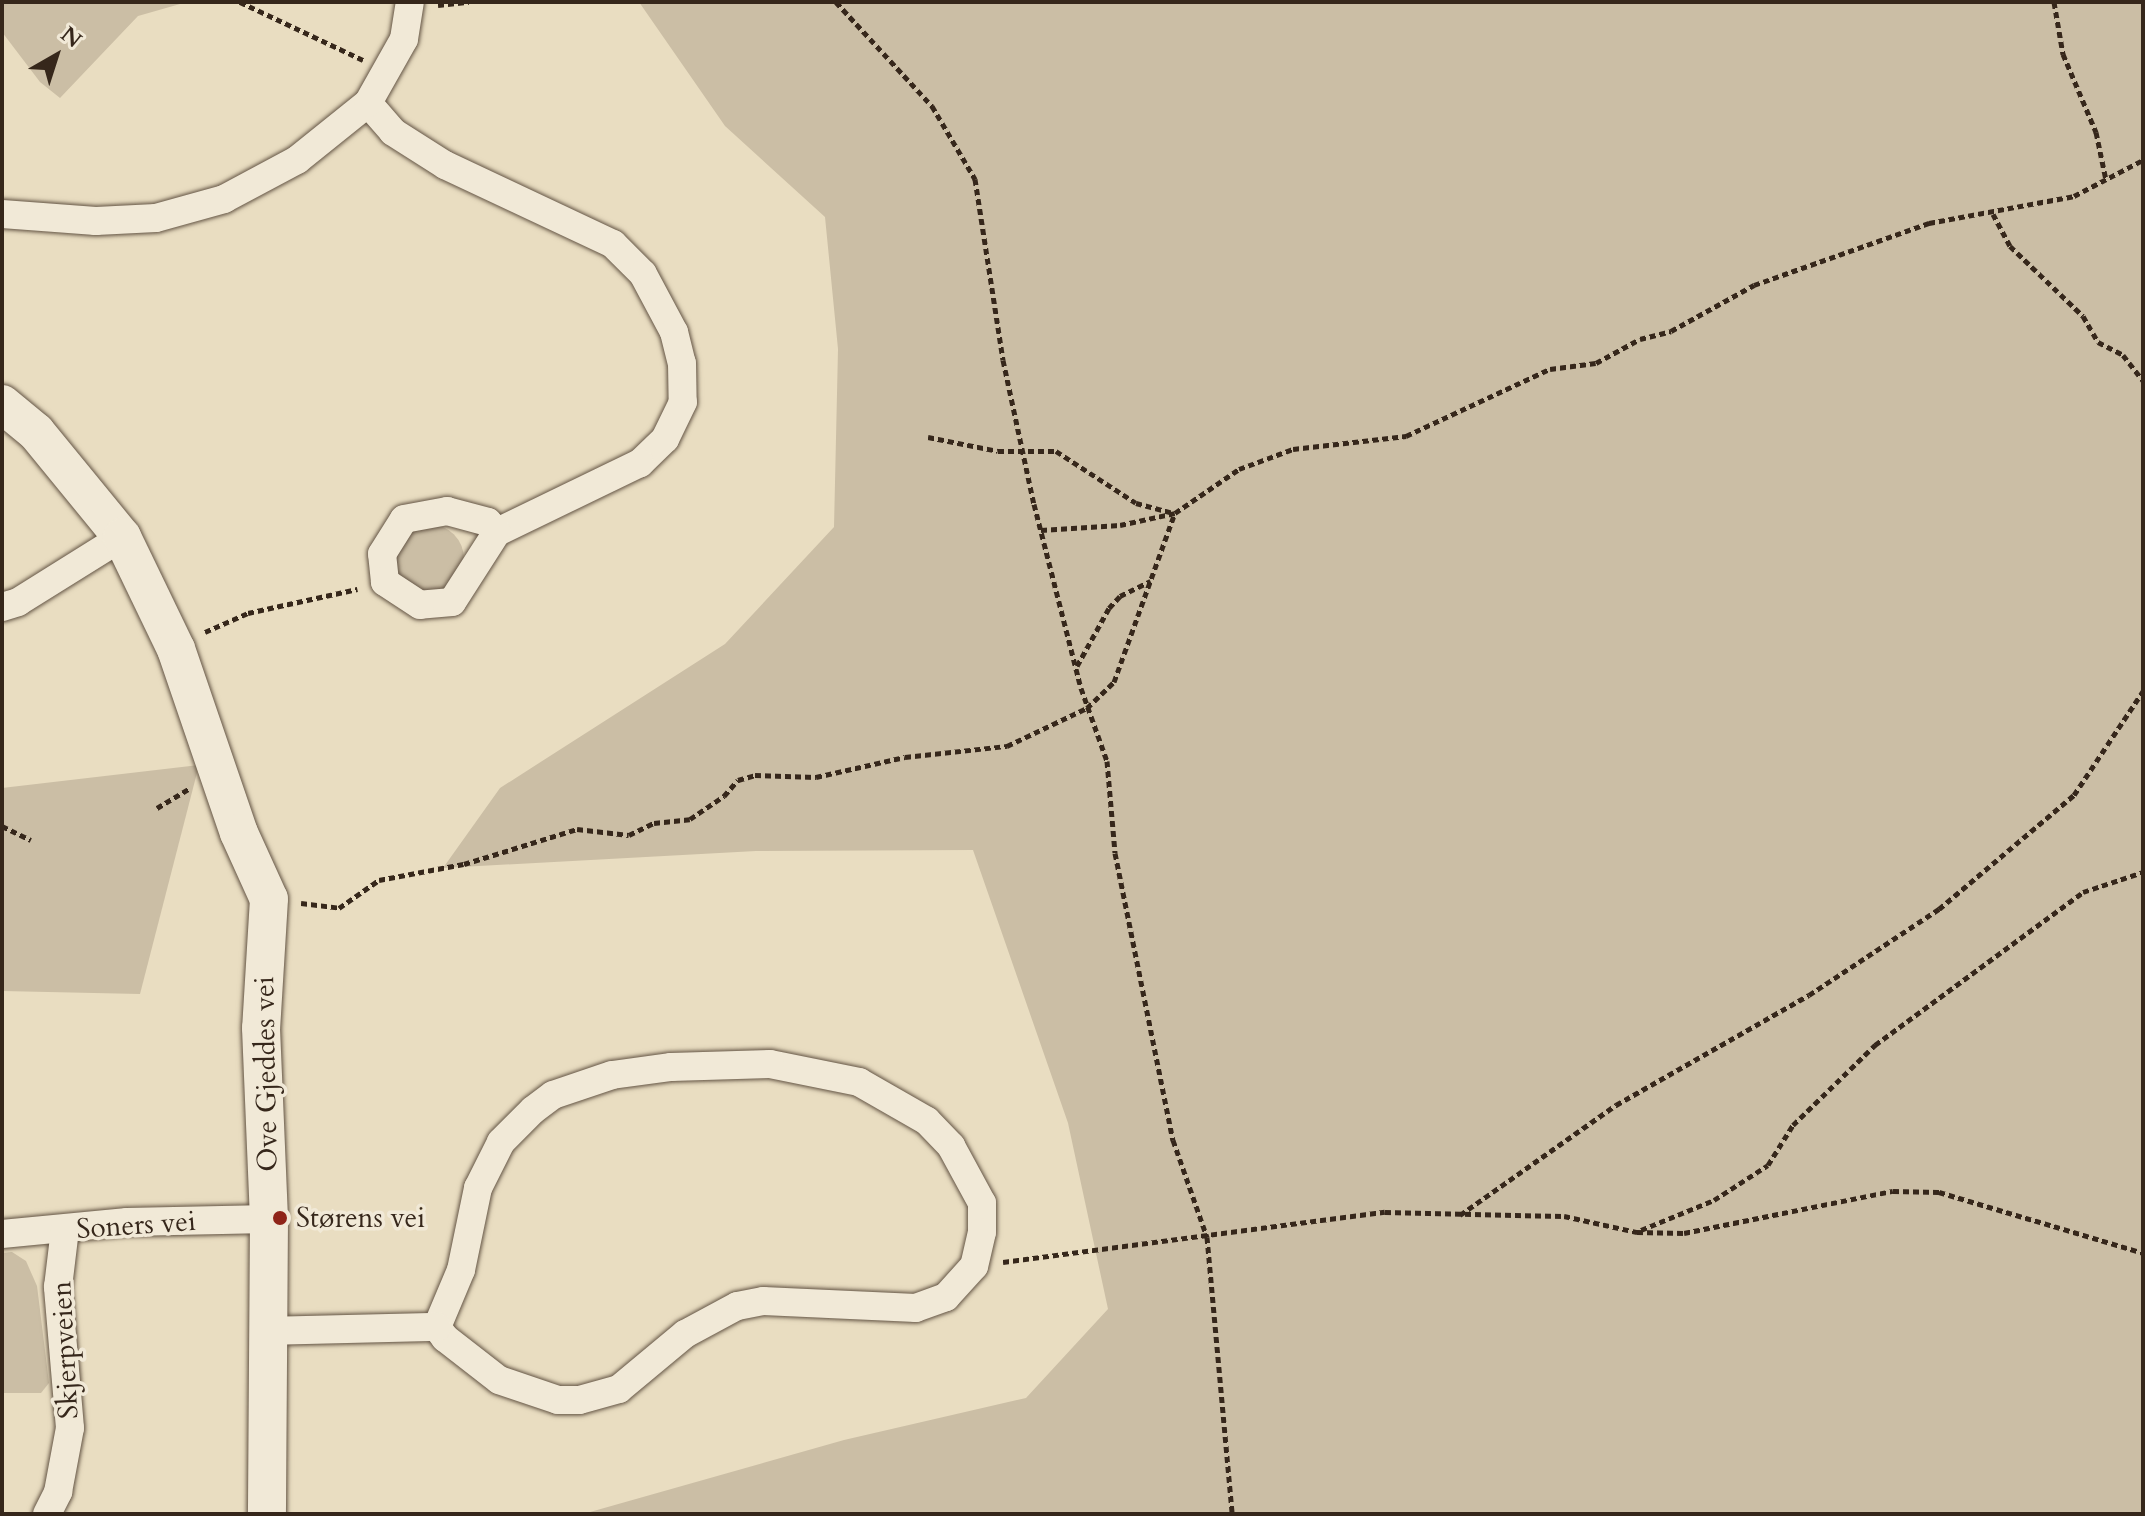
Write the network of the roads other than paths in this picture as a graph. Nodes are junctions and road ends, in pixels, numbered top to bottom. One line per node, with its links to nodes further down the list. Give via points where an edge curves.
1 (410, 2): 2 (street, via 404,39)
2 (368, 103): 3 (street, via 297,160 224,199 156,218 96,221); 5 (street, via 393,132 445,165 613,244 643,274 674,332 683,402 665,439 617,477)
3 (2, 214)
4 (2, 404): 6 (street, Ove Gjeddes vei, via 36,432)
5 (497, 532): 5 (street, via 488,522 447,511 404,519 382,554 385,582 405,600 420,605 452,602)
6 (122, 537): 7 (street); 8 (street, Ove Gjeddes vei, via 176,649 239,833 269,899 261,1028)
7 (2, 607)
8 (269, 1219): 9 (street, Soners vei); 12 (street, Ove Gjeddes vei)
9 (65, 1229): 10 (street, Soners vei); 13 (street, Skjerpveien, via 58,1287 70,1428 58,1492)
10 (2, 1234)
11 (437, 1327): 11 (street, via 461,1270 478,1188 501,1142 553,1095 612,1075 770,1064 859,1082 927,1121 966,1167 982,1203 981,1250 946,1297 916,1308 763,1301 737,1306 685,1334 619,1389 579,1400 558,1400 499,1380); 12 (street)
12 (268, 1331): 14 (street, Ove Gjeddes vei)
13 (47, 1514)
14 (267, 1514)

